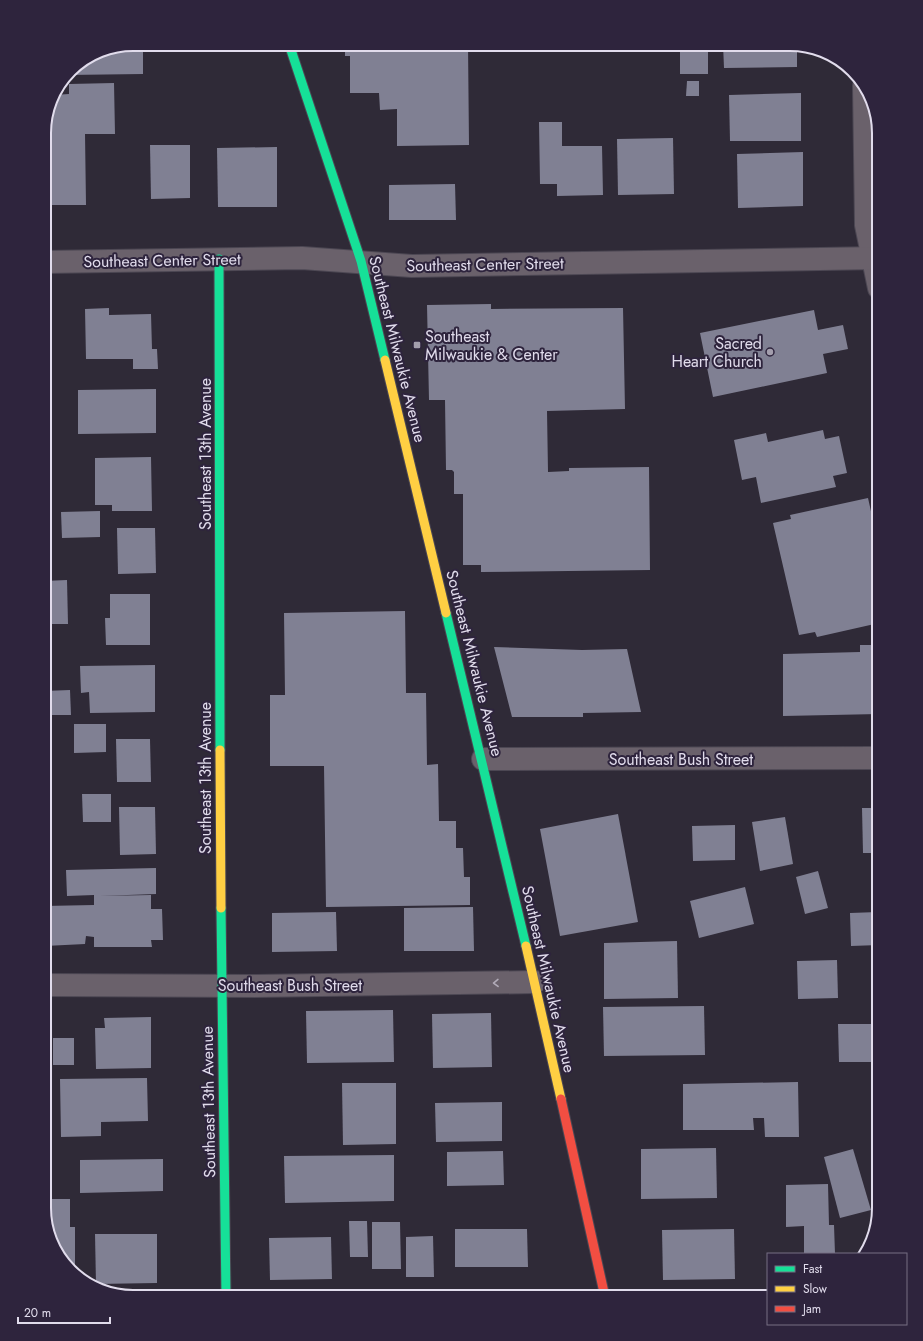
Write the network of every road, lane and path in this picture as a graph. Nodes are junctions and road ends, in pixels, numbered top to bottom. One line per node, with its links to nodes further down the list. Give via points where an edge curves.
1 (291, 51): 6 (main road, Southeast Milwaukie Avenue)
2 (864, 98): 3 (street, via 866,225)
3 (872, 245)
4 (872, 258): 6 (street, Southeast Center Street, via 412,266)
5 (219, 259): 6 (street, Southeast Center Street, via 302,258); 7 (street, Southeast Center Street); 12 (main road, Southeast 13th Avenue)
6 (361, 261): 9 (main road, Southeast Milwaukie Avenue)
7 (51, 262)
8 (872, 758): 9 (street, Southeast Bush Street)
9 (483, 760): 10 (main road, Southeast Milwaukie Avenue)
10 (535, 982): 12 (street, Southeast Bush Street, one-way to 12); 14 (main road, Southeast Milwaukie Avenue)
11 (51, 985): 12 (street, Southeast Bush Street)
12 (221, 985): 13 (main road, Southeast 13th Avenue)
13 (226, 1290)
14 (603, 1290)

